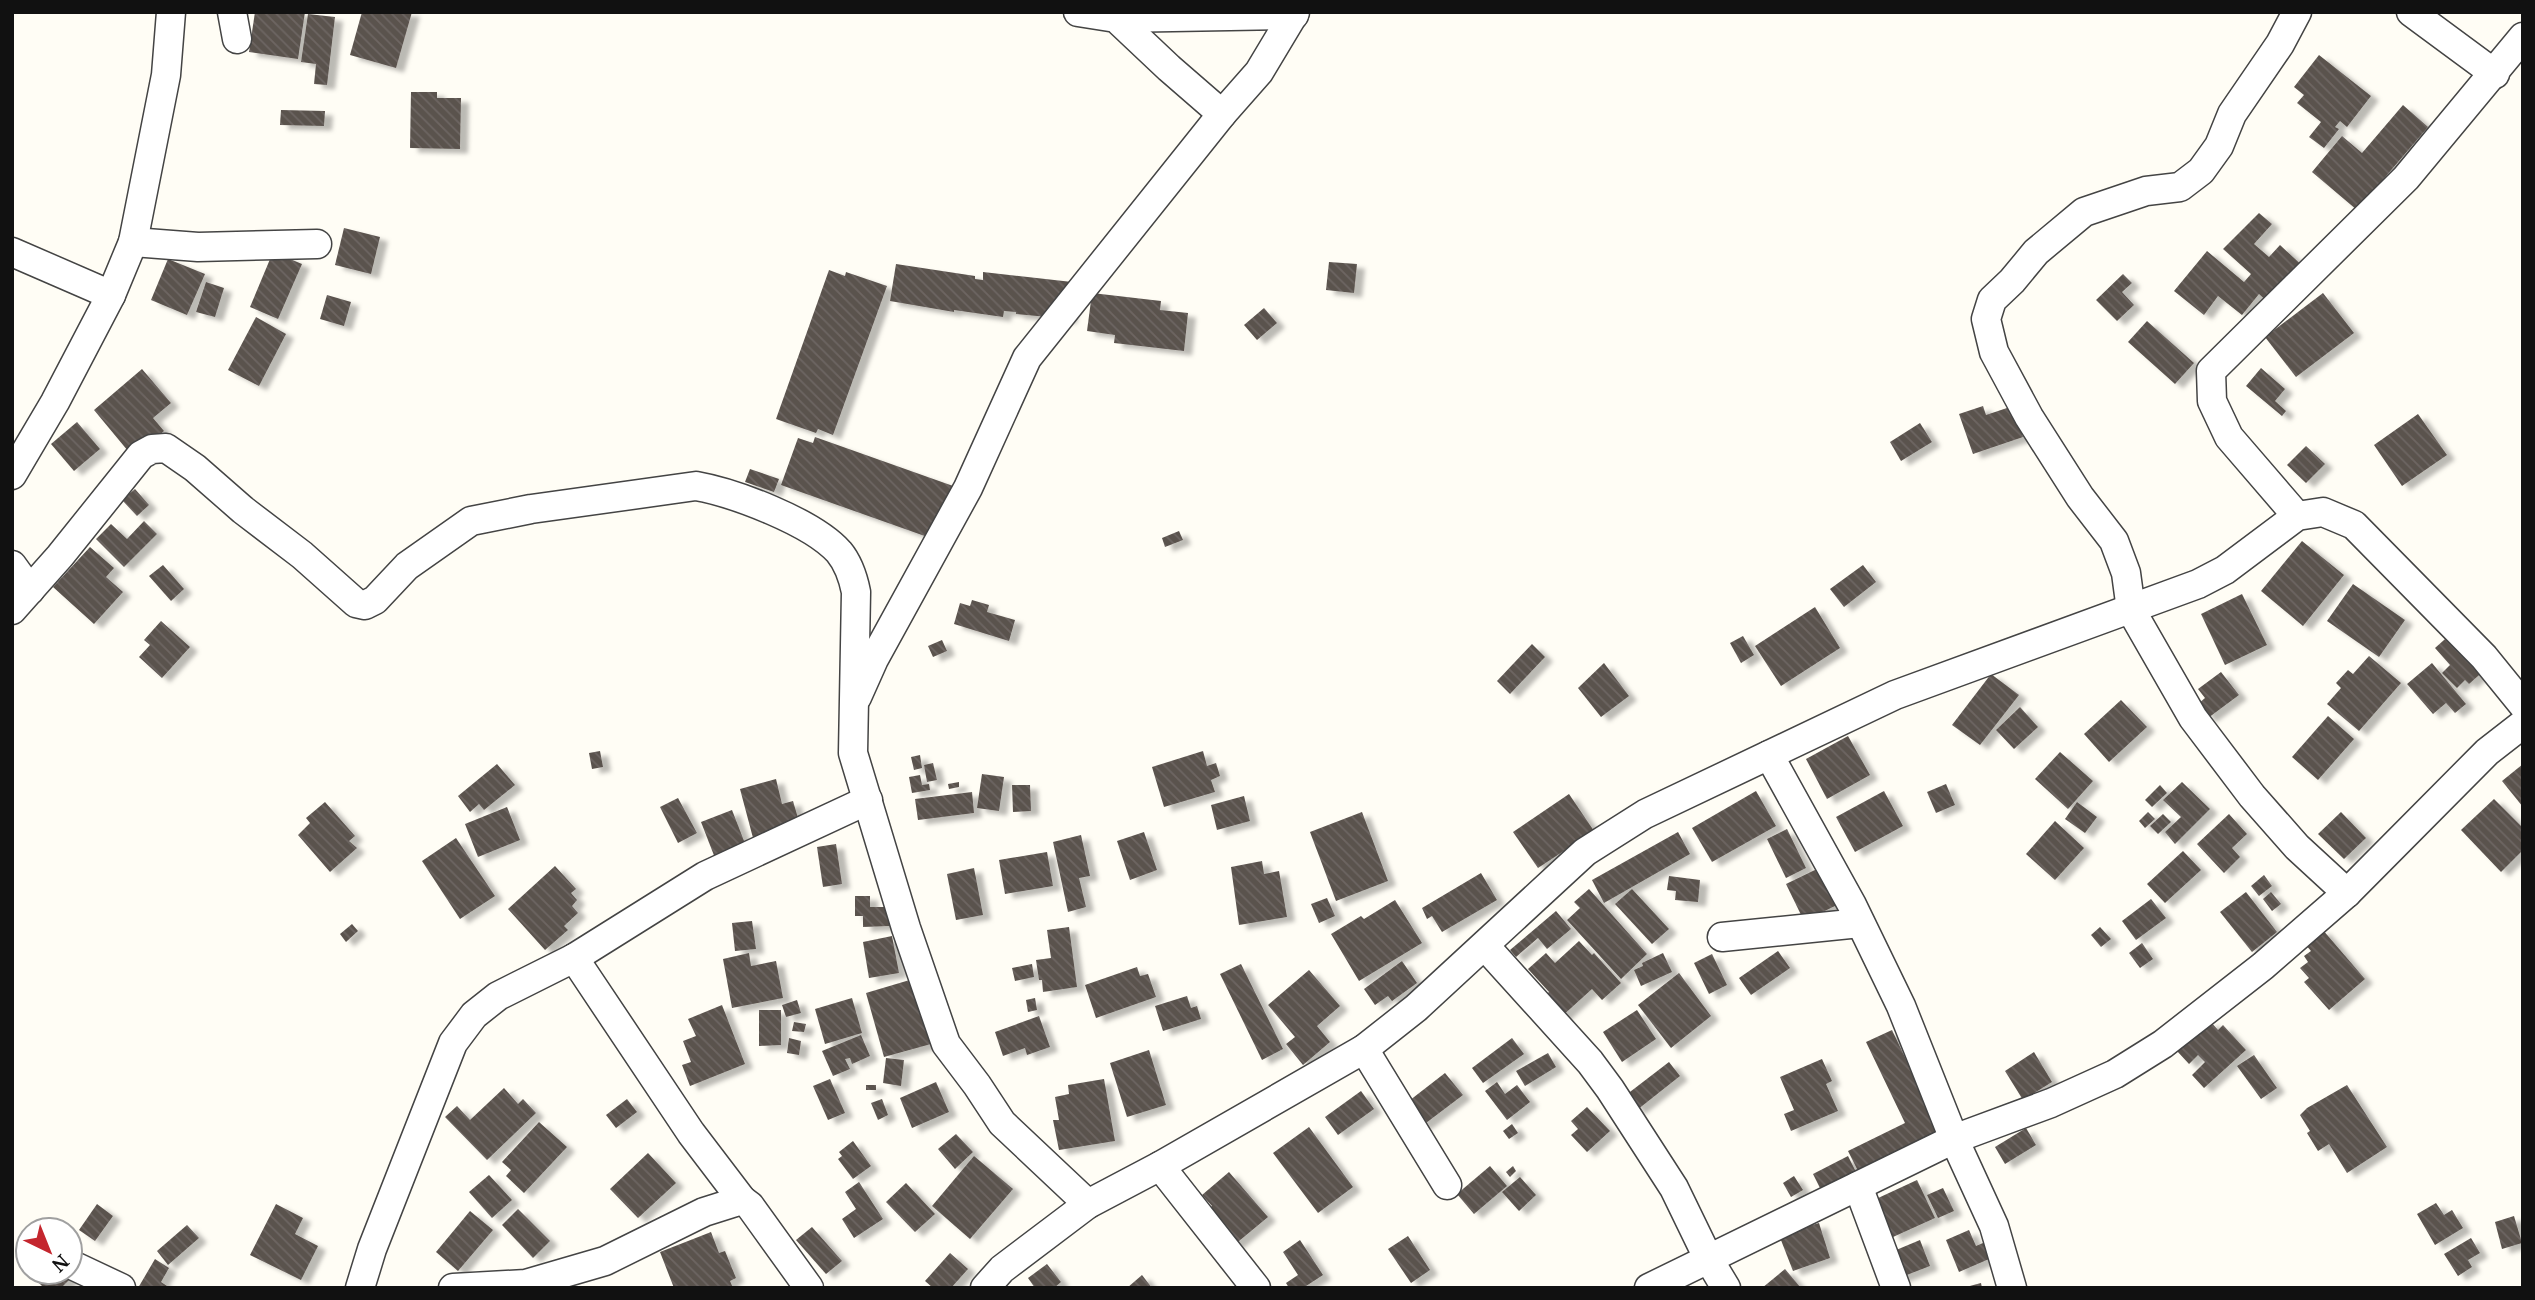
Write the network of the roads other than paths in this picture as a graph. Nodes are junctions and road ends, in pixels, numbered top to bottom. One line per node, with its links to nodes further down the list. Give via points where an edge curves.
1 (172, 12): 10 (street, via 166,75)
2 (1078, 12): 6 (street)
3 (2297, 12): 18 (street, via 2201,171 2180,187 2146,191 2084,212 2036,252 1992,300 1986,319 1994,352 2029,417 2114,541 2126,573)
4 (2411, 12): 8 (street)
5 (1294, 13): 6 (street); 9 (street, via 1259,72)
6 (1116, 18): 9 (street)
7 (2523, 37): 8 (street)
8 (2495, 74): 15 (street, via 2406,178 2211,371 2212,401 2229,437)
9 (1222, 114): 19 (street, via 1027,358 968,488 874,659)
10 (133, 242): 11 (street, via 198,247); 13 (street)
11 (317, 244)
12 (12, 252): 13 (street)
13 (111, 295): 14 (street)
14 (12, 475)
15 (2297, 516): 18 (street, via 2225,570); 20 (street, via 2323,512 2354,525 2484,657)
16 (12, 565): 17 (street)
17 (21, 600): 19 (street, via 126,472 152,449 166,448 195,467 346,596 365,606 407,566 471,522 696,486 778,513 840,553 856,592)
18 (2131, 610): 22 (street, via 1895,695); 24 (street, via 2193,718 2297,848)
19 (855, 703): 23 (street, via 852,753)
20 (2523, 705)
21 (2523, 724): 24 (street, via 2487,752)
22 (1769, 755): 25 (street); 27 (street, via 1645,814 1585,852)
23 (869, 800): 28 (street, via 705,876); 35 (street, via 946,1044 1002,1123)
24 (2347, 893): 30 (street, via 2163,1044 2115,1074)
25 (1860, 923): 26 (street); 30 (street, via 1901,1006)
26 (1722, 937)
27 (1485, 946): 29 (street); 36 (street, via 1590,1062 1674,1188)
28 (574, 958): 34 (street, via 671,1104); 39 (street, via 498,996 474,1015 453,1043)
29 (1364, 1049): 31 (street); 32 (street)
30 (1954, 1139): 33 (street); 47 (street, via 1994,1226)
31 (1160, 1166): 35 (street); 43 (street)
32 (1447, 1185)
33 (1858, 1186): 36 (street); 46 (street)
34 (742, 1200): 40 (street, via 704,1212 605,1261 526,1284); 41 (street)
35 (1088, 1204): 42 (street, via 1002,1269)
36 (1708, 1258): 44 (street); 45 (street)
37 (84, 1271): 38 (street)
38 (121, 1288)
39 (360, 1288)
40 (453, 1288)
41 (809, 1288)
42 (985, 1288)
43 (1256, 1288)
44 (1649, 1288)
45 (1726, 1288)
46 (1896, 1288)
47 (2012, 1288)

